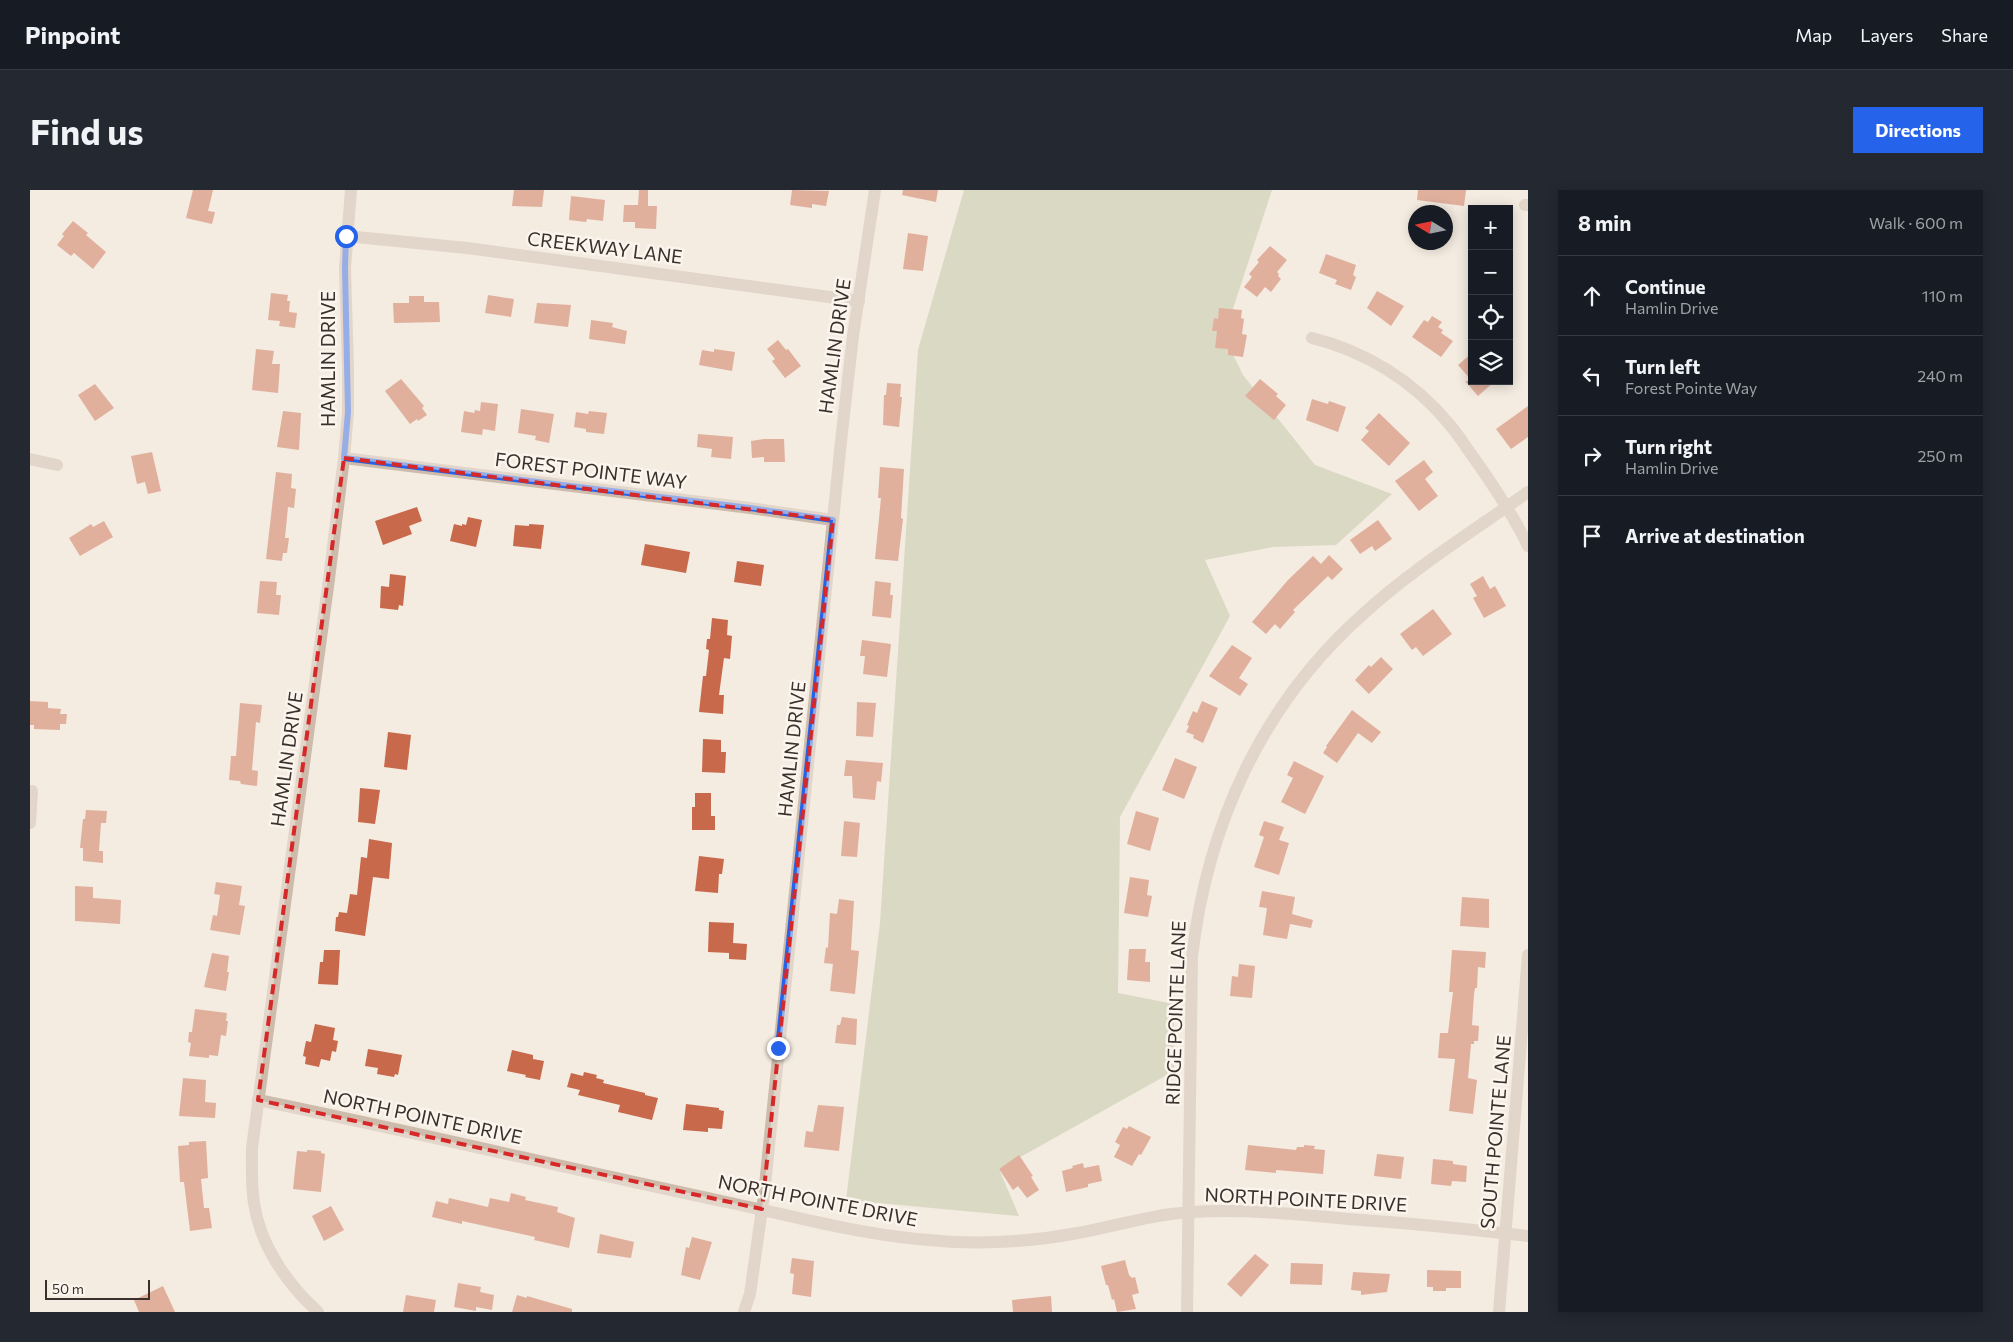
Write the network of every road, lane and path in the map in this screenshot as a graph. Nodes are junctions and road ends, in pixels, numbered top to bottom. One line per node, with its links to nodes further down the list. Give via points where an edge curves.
1 (351, 190): 3 (street, HAMLIN DRIVE)
2 (875, 190): 4 (street, HAMLIN DRIVE)
3 (346, 236): 4 (street, CREEKWAY LANE, via 467,248); 6 (street, HAMLIN DRIVE, via 348,403)
4 (859, 301): 11 (street, HAMLIN DRIVE)
5 (1312, 338): 10 (street, via 1357,353 1398,377 1428,401 1449,424)
6 (344, 458): 11 (street, FOREST POINTE WAY); 16 (street, HAMLIN DRIVE)
7 (30, 459): 8 (street)
8 (57, 465)
9 (1528, 492): 10 (street, RIDGE POINTE LANE)
10 (1507, 507): 12 (street); 18 (street, RIDGE POINTE LANE, via 1398,585 1329,646 1278,710 1235,791 1204,880 1192,956)
11 (833, 520): 17 (street, HAMLIN DRIVE)
12 (1528, 546)
13 (32, 791): 14 (street)
14 (30, 823)
15 (1528, 955): 19 (street, SOUTH POINTE LANE)
16 (258, 1100): 17 (street, NORTH POINTE DRIVE); 21 (street, HAMLIN DRIVE, via 252,1148 254,1205 271,1251 288,1281)
17 (762, 1209): 18 (street, NORTH POINTE DRIVE, via 872,1233 966,1243 1040,1239 1159,1215); 22 (street, HAMLIN DRIVE, via 750,1294)
18 (1190, 1212): 19 (street, NORTH POINTE DRIVE, via 1264,1212); 23 (street, RIDGE POINTE LANE)
19 (1506, 1233): 20 (street, NORTH POINTE DRIVE); 24 (street, SOUTH POINTE LANE)
20 (1528, 1236)
21 (318, 1312)
22 (744, 1312)
23 (1188, 1312)
24 (1499, 1312)

